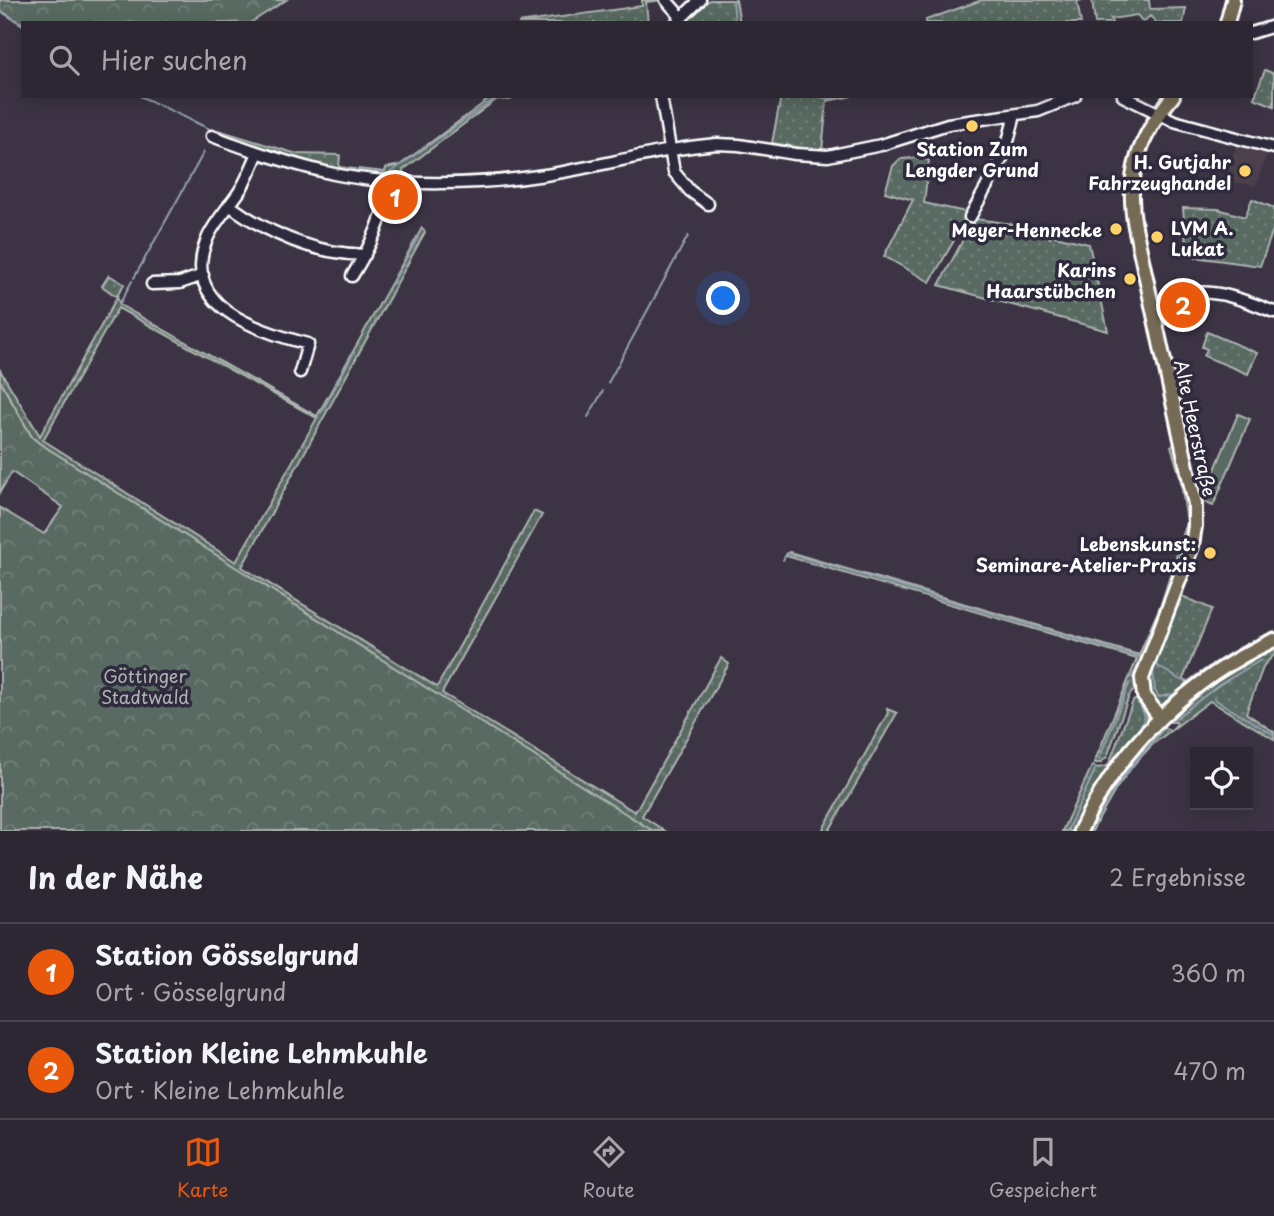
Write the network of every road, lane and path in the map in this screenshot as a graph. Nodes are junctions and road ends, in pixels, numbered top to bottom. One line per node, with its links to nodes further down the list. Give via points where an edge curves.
1 (666, 0): 4 (street)
2 (700, 0): 4 (street)
3 (1233, 0): 5 (main road)
4 (679, 20)
5 (1228, 21)
6 (1274, 26): 7 (street)
7 (1253, 32)
8 (661, 98): 16 (street)
9 (1070, 98): 13 (street)
10 (1127, 98): 12 (street)
11 (1172, 98): 12 (main road, Alte Heerstraße)
12 (1160, 114): 15 (street); 26 (main road, Alte Heerstraße, via 1140,145 1131,188)
13 (1015, 115): 16 (street, via 933,127 881,145 828,156 738,145); 21 (street, via 1005,153)
14 (212, 136): 17 (street)
15 (1274, 148)
16 (669, 152): 18 (street, via 510,179); 19 (street, via 674,172)
17 (258, 153): 18 (street, via 332,174); 20 (street)
18 (389, 181): 22 (street, via 382,219)
19 (708, 204)
20 (229, 205): 22 (street, via 293,241); 23 (street, via 208,238)
21 (971, 217)
22 (365, 255): 24 (street)
23 (203, 275): 25 (street, via 180,284); 28 (street, via 211,297 237,318 270,334 309,344)
24 (352, 276)
25 (152, 284)
26 (1153, 308): 27 (street, via 1199,293 1238,299); 30 (main road, Alte Heerstraße, via 1195,510 1192,546 1142,678 1144,696)
27 (1274, 312)
28 (300, 372)
29 (1274, 640): 30 (main road, via 1209,676)
30 (1160, 718): 31 (main road, via 1112,775)
31 (1080, 831)

